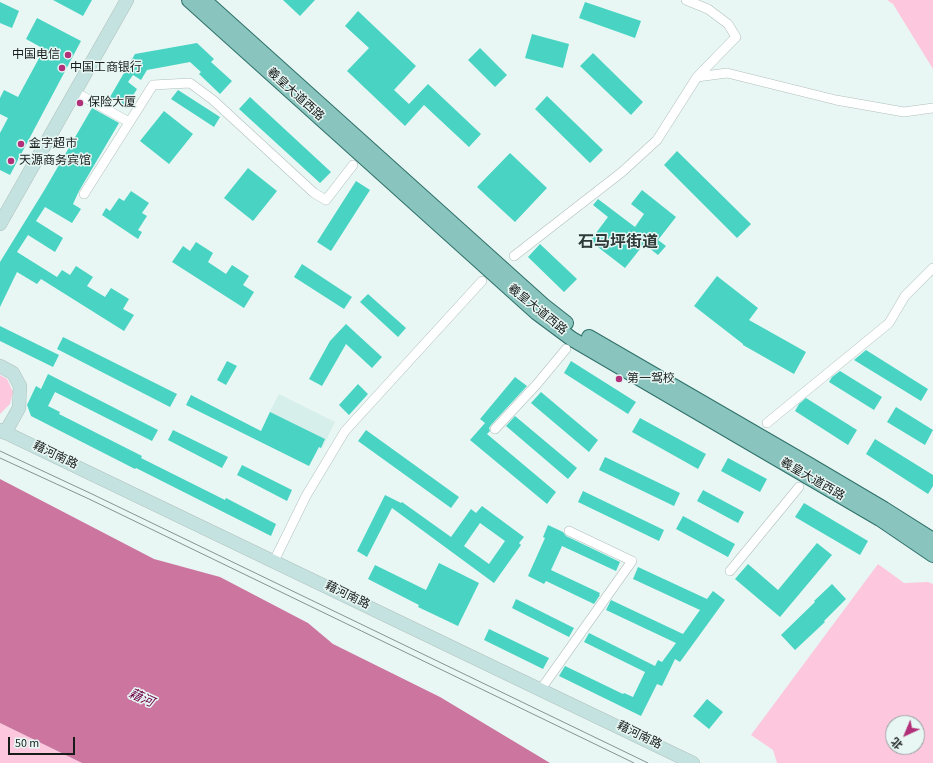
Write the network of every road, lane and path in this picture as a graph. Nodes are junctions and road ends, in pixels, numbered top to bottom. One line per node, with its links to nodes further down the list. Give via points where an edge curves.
1 (128, 0): 6 (main road)
2 (189, 0): 23 (main road, 羲皇大道西路, via 537,313 572,339 880,519)
3 (204, 0): 22 (main road, 羲皇大道西路, via 543,305 577,330 827,475)
4 (686, 0): 5 (street, via 708,9 728,24 736,37)
5 (697, 77): 7 (street, via 727,73 836,100 904,112); 12 (street, via 656,140 622,172)
6 (75, 92): 8 (street); 11 (main road)
7 (933, 108)
8 (129, 122): 9 (street, via 152,84 190,83 213,100 314,193 326,200); 10 (street)
9 (353, 165)
10 (84, 194)
11 (0, 224)
12 (514, 256)
13 (933, 268): 17 (street, via 905,296 889,323)
14 (482, 281): 24 (street, via 345,432 306,496)
15 (566, 349): 18 (street)
16 (0, 366): 19 (main road, via 13,373 20,386 19,408)
17 (767, 423)
18 (496, 429)
19 (2, 432): 24 (main road, 藉河南路)
20 (799, 487): 25 (street)
21 (569, 531): 26 (street, via 632,561)
22 (933, 540)
23 (933, 555)
24 (274, 562): 26 (main road, 藉河南路)
25 (730, 571)
26 (541, 689): 27 (main road, 藉河南路)
27 (693, 763)

